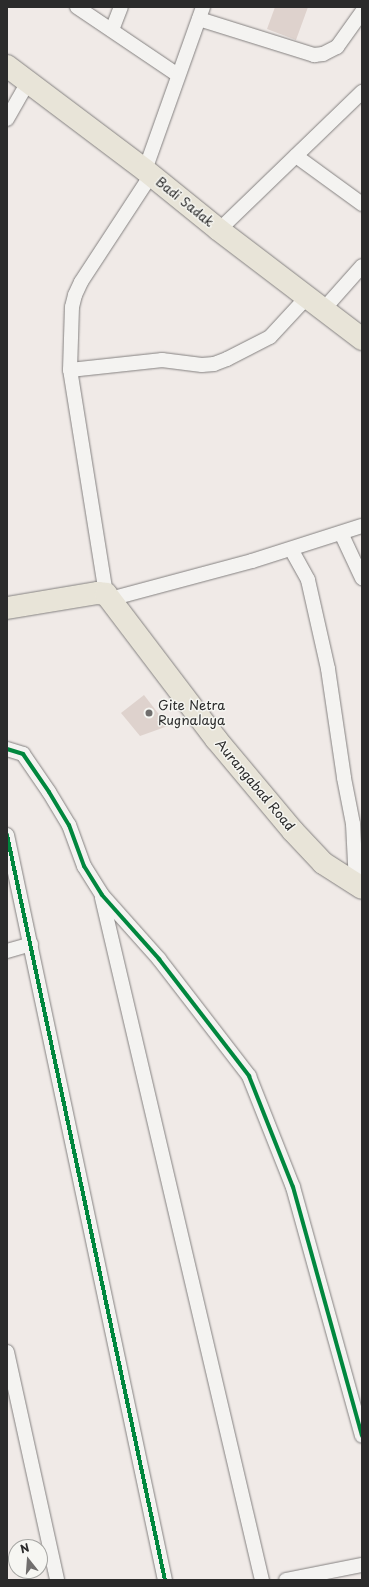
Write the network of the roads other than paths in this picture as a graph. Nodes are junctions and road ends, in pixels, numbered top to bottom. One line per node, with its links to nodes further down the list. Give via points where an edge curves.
1 (77, 7): 5 (street)
2 (120, 7): 5 (street)
3 (362, 12): 4 (street, via 337,47 323,54 314,54)
4 (201, 13): 7 (street)
5 (112, 30): 7 (street)
6 (7, 66): 8 (main road, Badi Sadak)
7 (178, 75): 12 (street)
8 (28, 82): 10 (street); 12 (main road, Badi Sadak)
9 (362, 92): 11 (street)
10 (7, 119)
11 (296, 156): 13 (street); 14 (street)
12 (148, 172): 14 (main road, Badi Sadak); 18 (street, via 75,295 70,322)
13 (362, 204)
14 (219, 230): 16 (main road, Badi Sadak)
15 (362, 266): 16 (street)
16 (315, 303): 17 (main road, Badi Sadak); 18 (street, via 270,337 214,364 162,360)
17 (362, 339)
18 (70, 370): 23 (street)
19 (362, 526): 20 (street)
20 (341, 533): 21 (street); 22 (street)
21 (292, 549): 23 (street); 27 (street, via 308,580 328,669 353,824)
22 (362, 578)
23 (108, 596): 24 (main road, via 98,593); 27 (main road, Aurangabad Road, via 216,739 293,831 324,863)
24 (7, 608)
25 (7, 749): 28 (street, via 24,754 49,792 69,825 84,866)
26 (7, 835): 29 (street)
27 (359, 886)
28 (102, 896): 32 (street, via 159,959 249,1076 293,1187); 36 (street)
29 (30, 944): 30 (street); 35 (street)
30 (7, 951)
31 (7, 1352): 34 (street)
32 (362, 1436)
33 (362, 1565): 37 (street)
34 (57, 1580)
35 (165, 1580)
36 (262, 1580)
37 (286, 1580)

